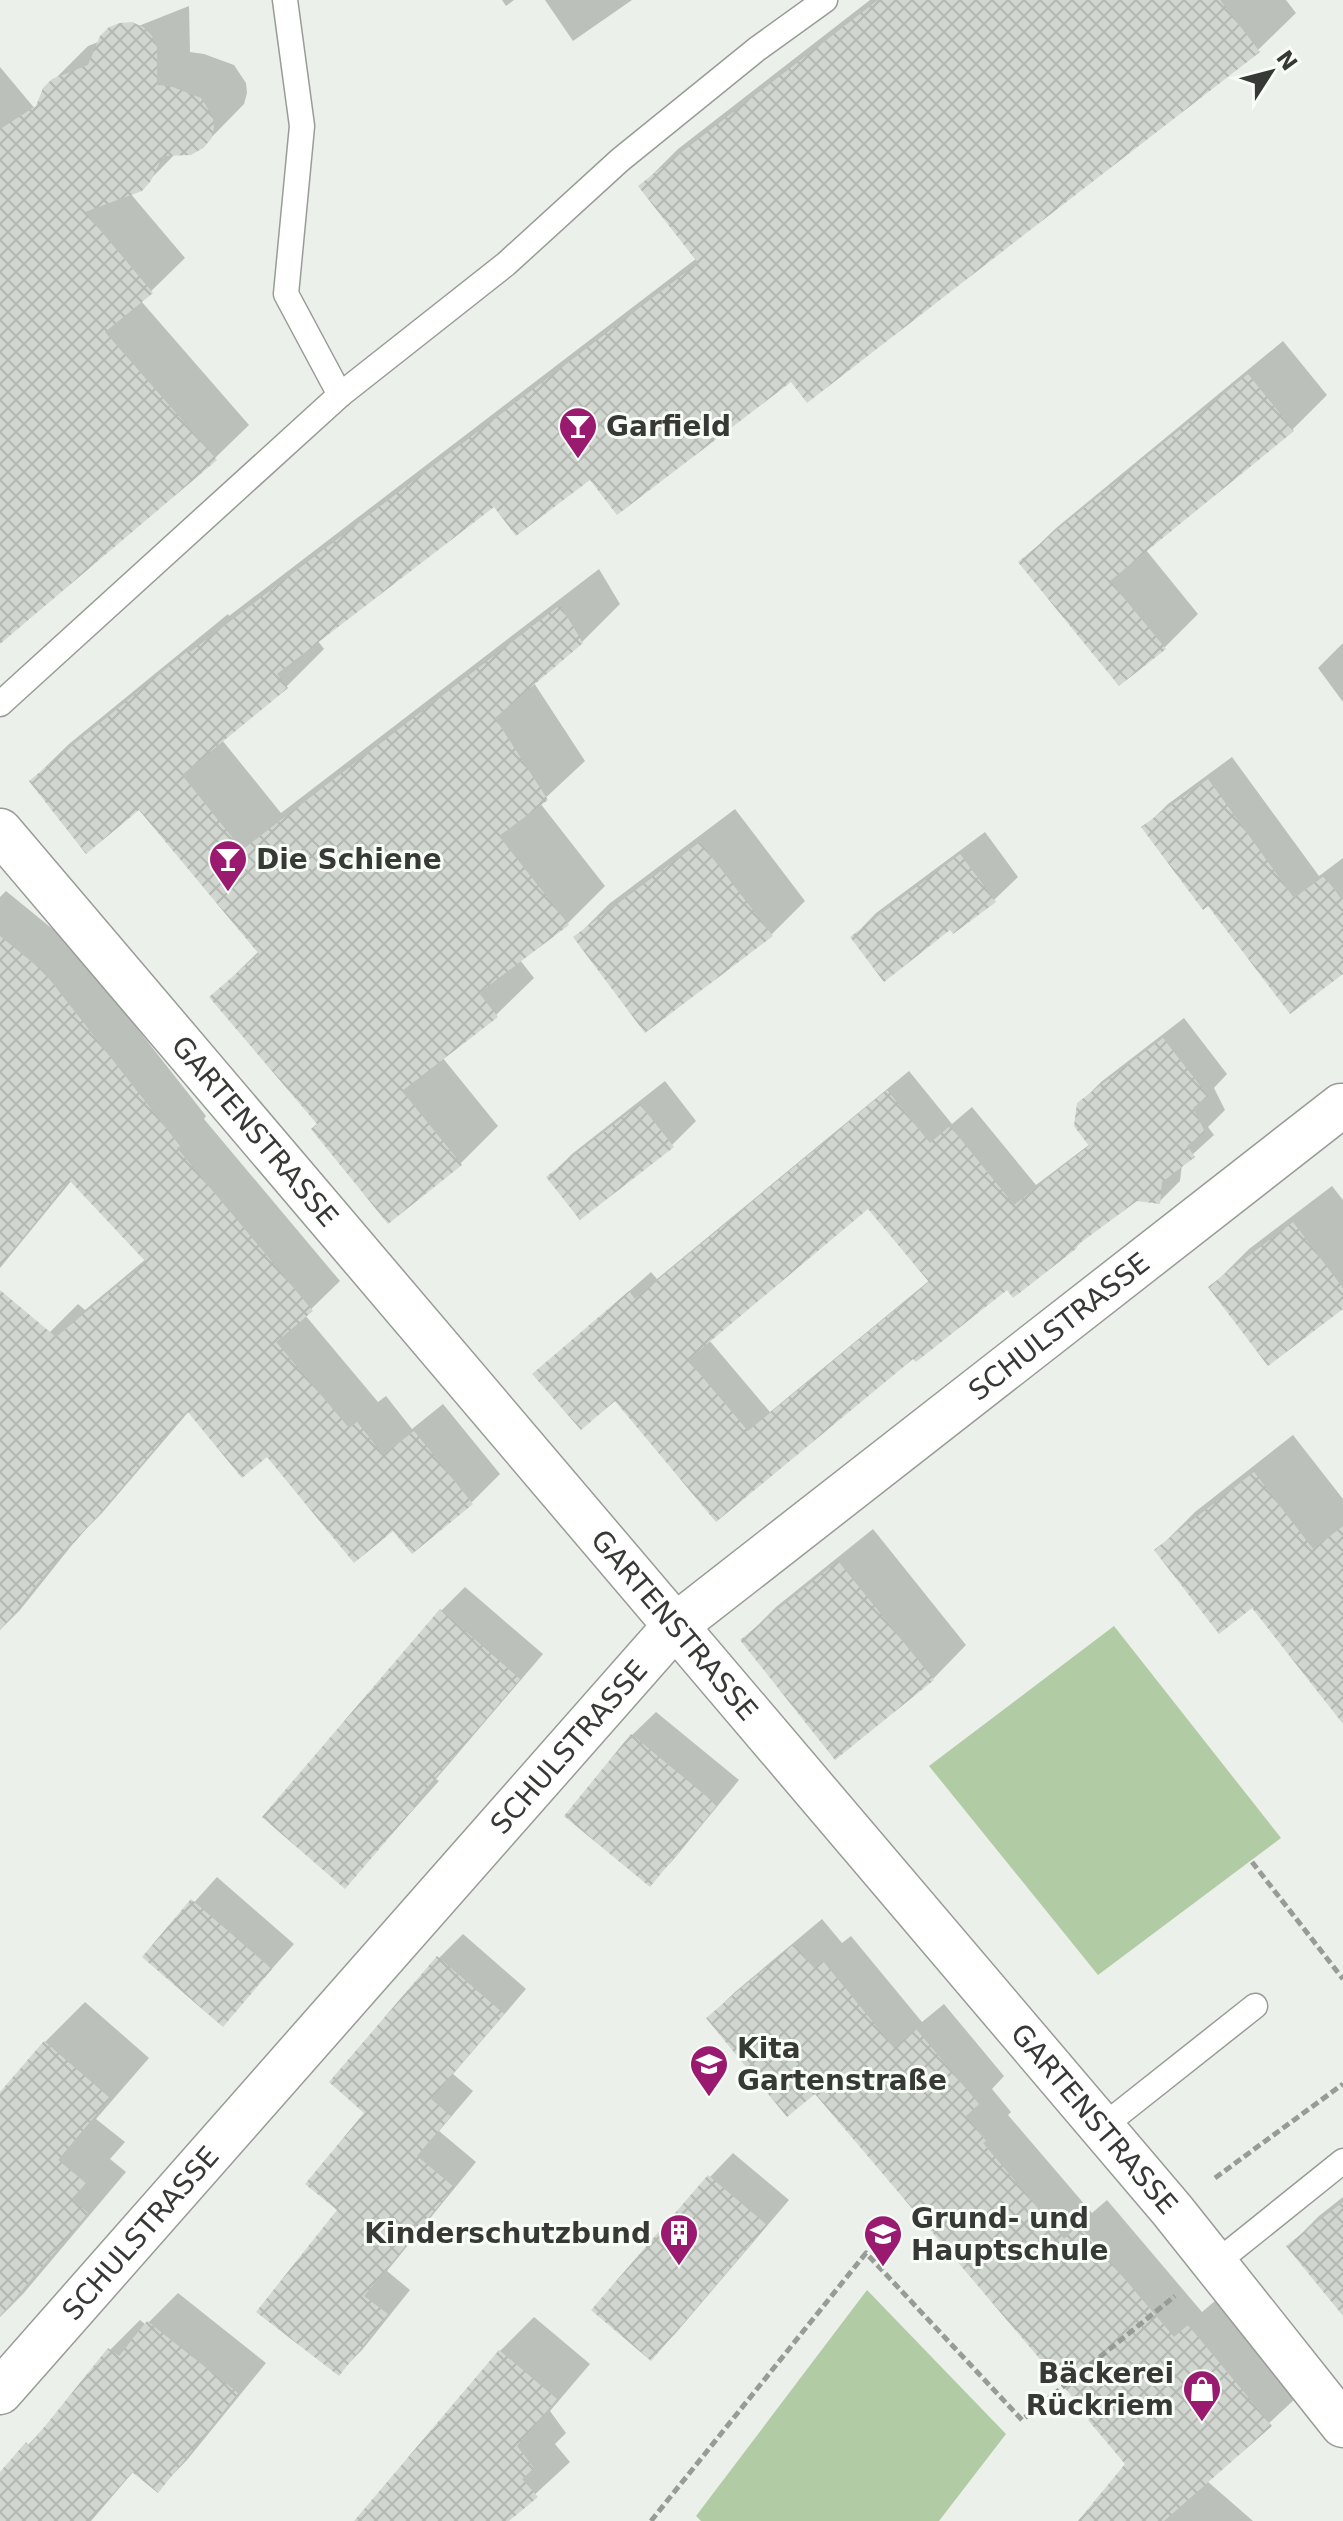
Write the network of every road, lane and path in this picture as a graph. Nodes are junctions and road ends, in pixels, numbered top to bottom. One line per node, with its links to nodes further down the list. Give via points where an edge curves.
1 (285, 0): 3 (lane, via 302,126 286,294)
2 (825, 0): 3 (lane, via 620,160 506,264)
3 (340, 395): 4 (lane)
4 (0, 704)
5 (0, 831): 7 (street, GARTENSTRASSE)
6 (1342, 1107): 7 (street, SCHULSTRASSE)
7 (675, 1626): 12 (street, GARTENSTRASSE); 16 (street, SCHULSTRASSE)
8 (1252, 1862): 9 (path)
9 (1343, 1979)
10 (1255, 2006): 12 (lane)
11 (1343, 2084): 14 (path)
12 (1101, 2128): 14 (street, GARTENSTRASSE)
13 (1343, 2161): 15 (lane)
14 (1172, 2210): 15 (street, GARTENSTRASSE)
15 (1216, 2263): 17 (street, GARTENSTRASSE); 18 (path, via 1022,2420 866,2253)
16 (0, 2392)
17 (1343, 2425)
18 (651, 2521)

